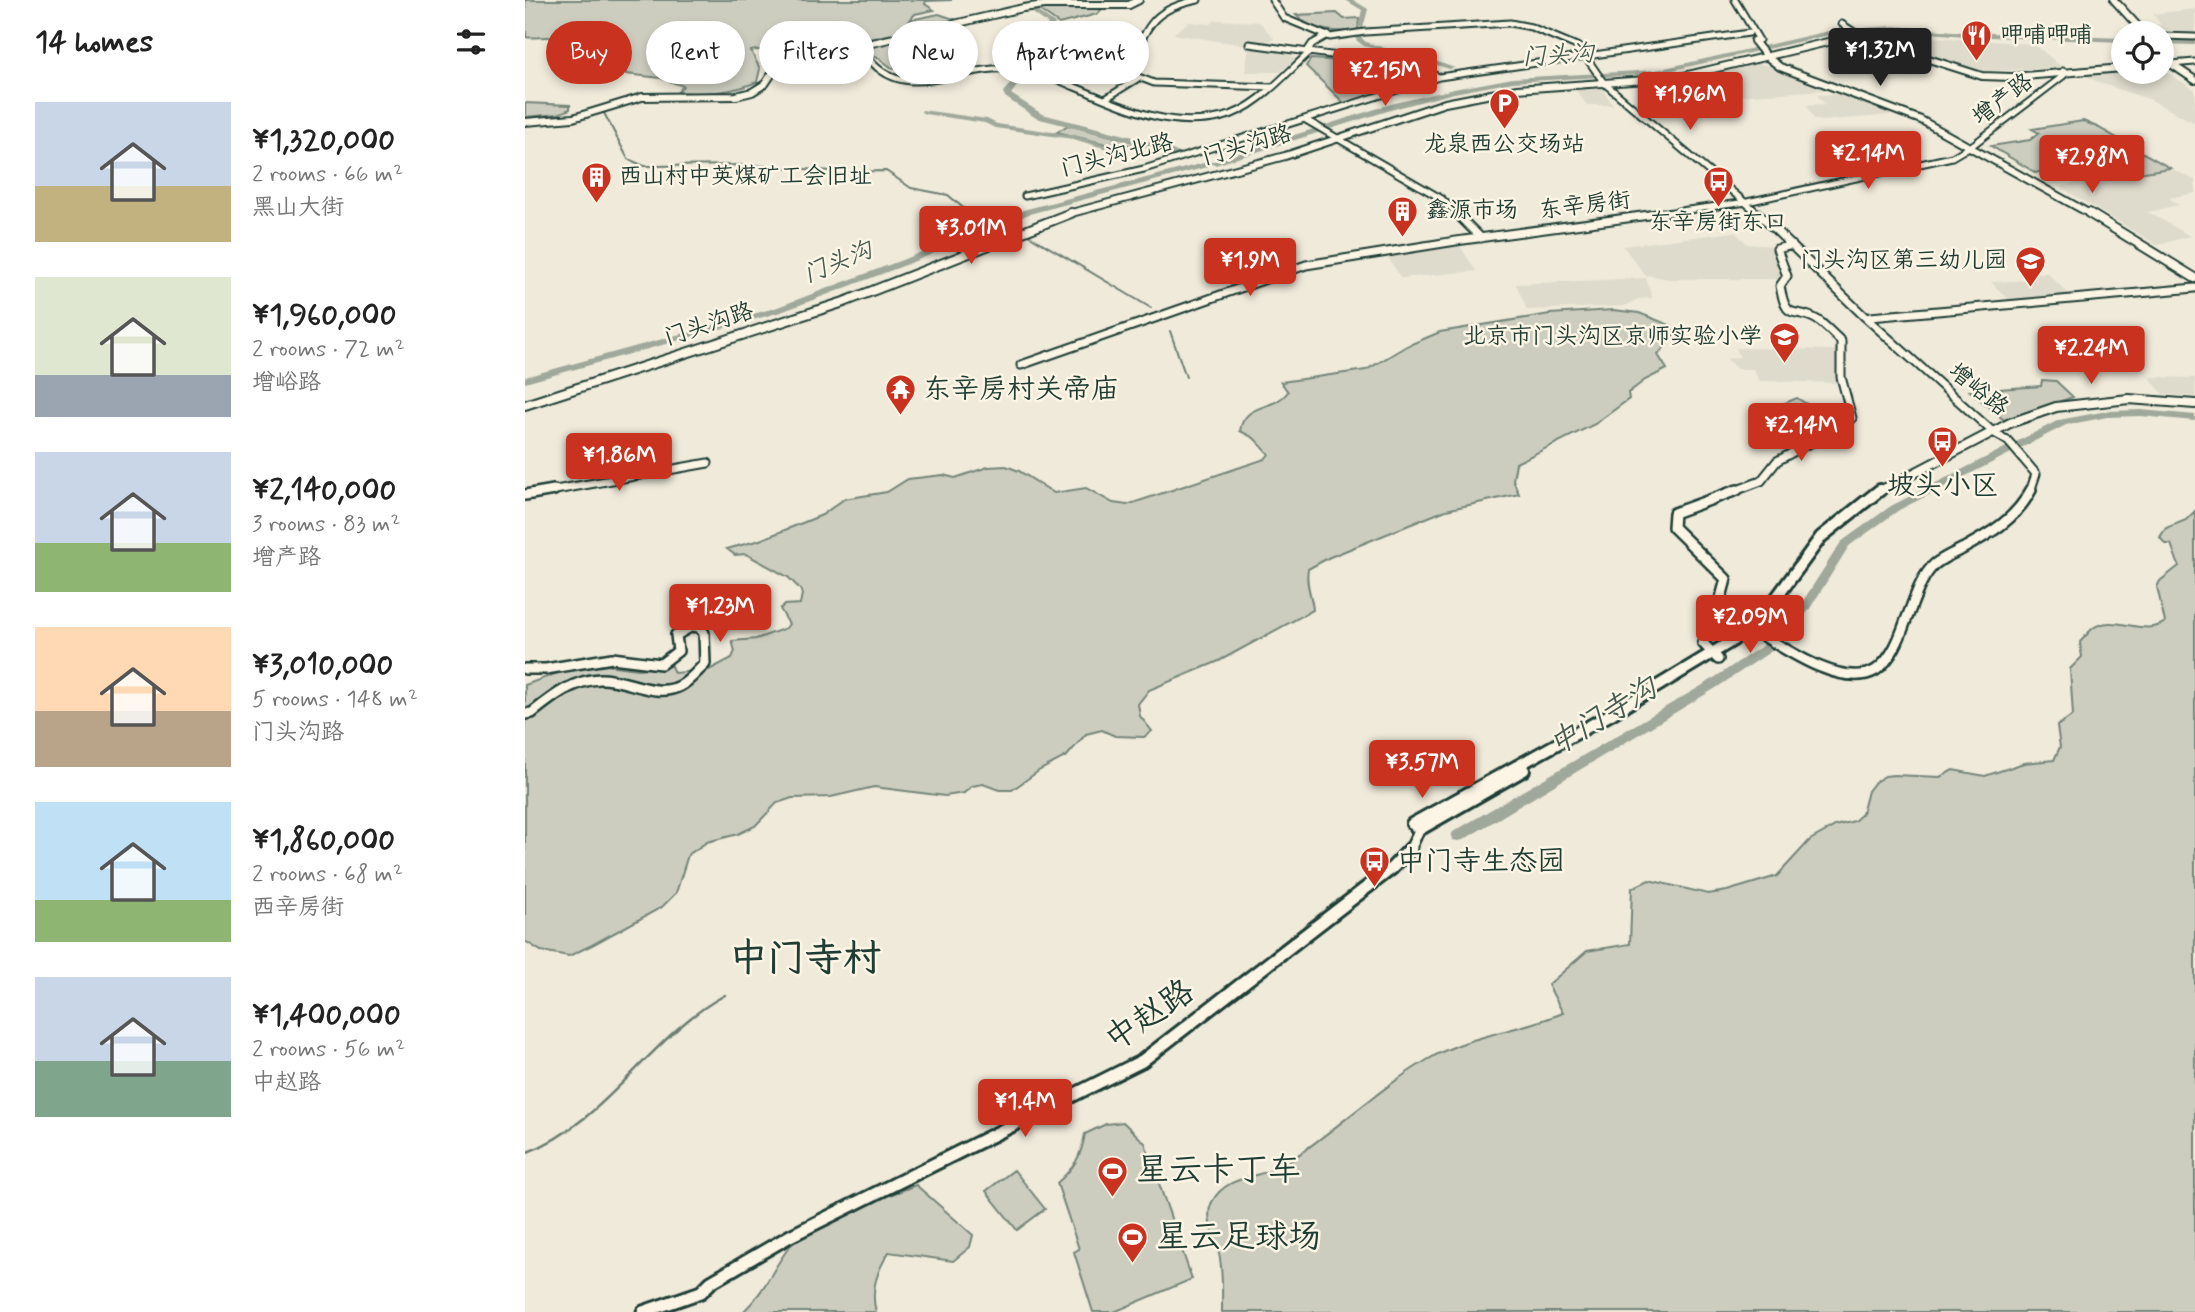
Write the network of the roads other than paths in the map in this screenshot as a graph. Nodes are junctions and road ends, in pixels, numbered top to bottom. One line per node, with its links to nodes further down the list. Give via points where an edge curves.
1 (1139, 0): 17 (main road, via 1129,5 1023,8)
2 (1198, 0): 9 (street, via 1159,12)
3 (1275, 0): 12 (street, via 1284,18)
4 (1733, 0): 11 (street); 16 (street)
5 (2108, 0): 7 (main road)
6 (2114, 0): 8 (main road)
7 (2126, 21)
8 (2133, 21)
9 (1149, 23)
10 (1844, 25): 15 (street)
11 (1749, 33): 16 (street); 21 (street, 门头沟北路)
12 (1330, 36): 19 (street); 21 (street, via 1510,23 1568,40)
13 (2174, 36): 14 (street)
14 (2195, 37)
15 (1865, 38): 20 (main road, 门头沟路); 28 (main road, 门头沟路, via 1982,76)
16 (1756, 40): 20 (main road)
17 (874, 42)
18 (1249, 44): 19 (street)
19 (1306, 53): 29 (street, via 1413,66); 36 (street)
20 (1767, 53): 30 (main road, 门头沟路, via 1675,78); 41 (main road, via 1788,71 1921,120)
21 (1587, 54): 29 (street, 门头沟北路); 30 (street, 增峪路)
22 (2195, 62): 23 (street)
23 (2174, 63)
24 (874, 65): 27 (street, via 881,74 906,81)
25 (2111, 68): 28 (main road, 门头沟路)
26 (2174, 69): 32 (main road)
27 (992, 71)
28 (2064, 72): 41 (street, 增产路)
29 (1439, 77): 38 (street, 门头沟北路)
30 (1605, 81): 40 (main road, 门头沟路, via 1481,93); 43 (street, 增峪路)
31 (1149, 82): 36 (street)
32 (2195, 83)
33 (761, 84): 39 (main road, via 731,96 653,96 579,117)
34 (1068, 84): 37 (street)
35 (1129, 84): 37 (street)
36 (1272, 87): 37 (street, via 1235,114 1207,120 1149,117)
37 (1105, 99)
38 (1306, 120): 40 (street); 42 (street, 门头沟北路, via 1144,169)
39 (525, 122)
40 (1336, 136): 44 (street, via 1442,199); 50 (main road, 门头沟路, via 1285,156 1064,215 844,302)
41 (1972, 145): 43 (street, 增产路, via 1924,165); 46 (main road)
42 (1025, 196)
43 (1749, 201): 44 (street, 东辛房街); 45 (street, 增峪路); 48 (street, 增峪路)
44 (1481, 238): 49 (street, 东辛房街, via 1306,265)
45 (1792, 245): 52 (street, 增峪路, via 1865,317); 56 (street, via 1777,249 1787,276 1780,286 1784,307 1817,320 1841,341 1841,377 1852,418 1839,432 1777,461 1761,481 1674,513 1673,527 1725,579 1703,643)
46 (2195, 276)
47 (2195, 288): 48 (street)
48 (1870, 317): 52 (street, 增峪路)
49 (1021, 365)
50 (525, 403)
51 (2195, 406): 52 (main road, via 2083,406 2033,419)
52 (2000, 434): 55 (main road, via 1862,509 1826,542); 55 (street, via 2035,474 2031,493 2012,520 1931,568 1882,666 1860,675 1832,671)
53 (708, 463): 54 (street)
54 (525, 495)
55 (1756, 631): 56 (main road)
56 (1715, 657): 59 (main road)
57 (525, 669): 58 (street, via 613,658 661,664 678,651 676,635 681,630 699,627 704,633 705,664 680,687 665,690 609,679 590,680 569,686)
58 (525, 715)
59 (1415, 827): 60 (street, 中赵路, via 1415,845 1392,869 1142,1061 790,1236 701,1292)
60 (643, 1312)

